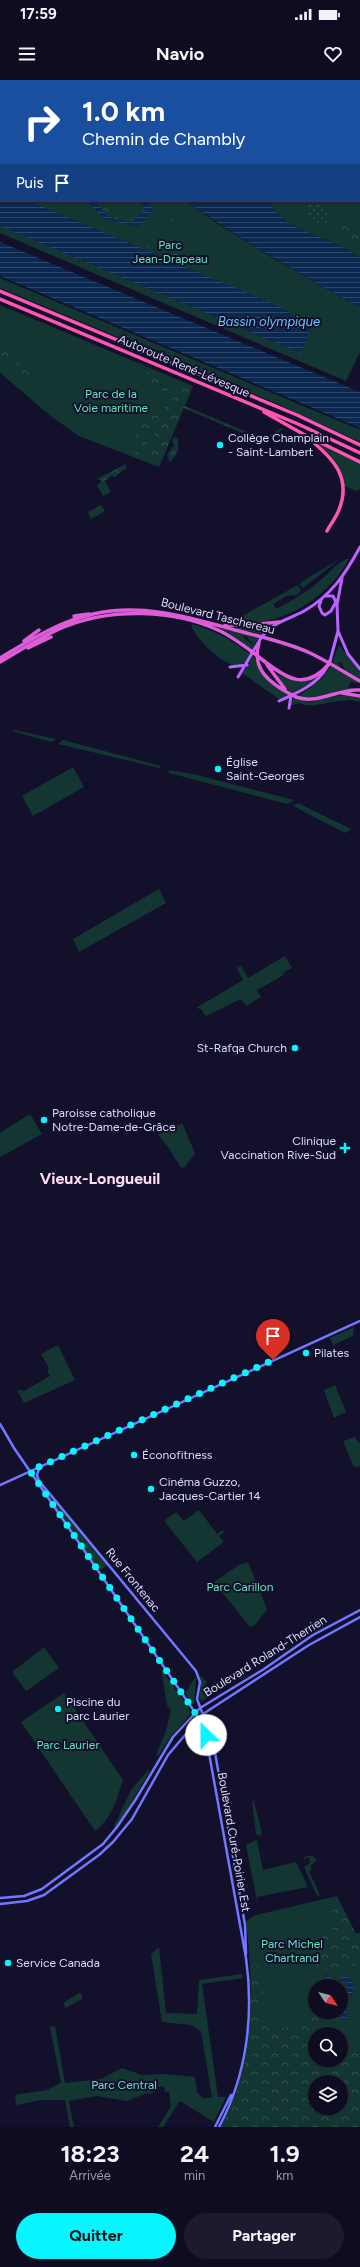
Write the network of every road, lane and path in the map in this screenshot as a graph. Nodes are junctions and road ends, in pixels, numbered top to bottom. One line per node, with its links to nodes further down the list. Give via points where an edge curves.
1 (0, 291): 5 (highway, Autoroute René-Lévesque, via 292,413)
2 (0, 299): 3 (highway, Autoroute René-Lévesque)
3 (253, 405): 4 (highway); 6 (highway, Autoroute René-Lévesque)
4 (303, 434): 7 (highway); 8 (highway, via 328,454 341,476 340,505)
5 (360, 445)
6 (360, 453)
7 (360, 462)
8 (327, 531)
9 (360, 547): 10 (main road)
10 (342, 578): 11 (main road); 13 (main road)
11 (325, 596): 12 (main road); 13 (main road, via 333,595)
12 (321, 599): 13 (main road, via 319,608 324,615); 16 (main road, via 304,611)
13 (337, 604): 19 (main road)
14 (92, 614): 15 (highway); 17 (highway, Boulevard Taschereau, via 141,610); 22 (highway, Boulevard Taschereau, via 56,626)
15 (74, 616)
16 (279, 622): 17 (highway, via 249,626); 21 (main road, bridge, via 264,634)
17 (218, 624): 31 (highway, Boulevard Taschereau, via 298,648)
18 (39, 630): 22 (highway)
19 (338, 631): 26 (main road); 29 (main road, via 347,651)
20 (51, 637): 22 (highway)
21 (259, 643): 27 (main road); 34 (highway, via 257,659 262,672)
22 (19, 649): 23 (highway, Boulevard Taschereau); 24 (highway, Boulevard Taschereau, bridge, via 63,627 98,617 143,614 185,620 220,631); 25 (highway, Boulevard Taschereau)
23 (0, 658)
24 (264, 661): 26 (highway, via 284,676 298,680 316,675); 34 (highway, Boulevard Taschereau)
25 (0, 662)
26 (329, 664): 34 (main road, via 315,682)
27 (246, 665): 28 (main road); 30 (main road)
28 (230, 667)
29 (360, 669)
30 (239, 676)
31 (360, 682)
32 (360, 690): 33 (highway, Boulevard Taschereau)
33 (341, 693): 34 (highway, Boulevard Taschereau, bridge, via 314,700); 35 (highway)
34 (291, 695): 36 (main road); 37 (main road)
35 (360, 696)
36 (279, 701)
37 (289, 708)
38 (360, 1321): 40 (main road)
39 (0, 1424): 41 (main road)
40 (41, 1466): 41 (main road); 42 (main road, via 37,1476)
41 (30, 1471): 42 (main road, Rue Frontenac); 43 (main road); 47 (main road, Boulevard Curé-Poirier Est)
42 (39, 1481): 46 (main road, Rue Frontenac, via 196,1671 200,1682 197,1699)
43 (0, 1485)
44 (360, 1610): 46 (main road, Boulevard Roland-Therrien, via 313,1635)
45 (360, 1618): 48 (main road, Boulevard Roland-Therrien, via 309,1645)
46 (200, 1708): 47 (main road, Boulevard Roland-Therrien); 48 (main road, Boulevard Curé-Poirier Est)
47 (195, 1712): 49 (main road, Boulevard Curé-Poirier Est); 50 (main road, Boulevard Roland-Therrien, via 163,1750 136,1799 103,1844 42,1889 24,1896)
48 (203, 1714): 49 (main road, Boulevard Roland-Therrien); 52 (main road, Boulevard Curé-Poirier Est, via 213,1741 225,1806 246,1936)
49 (199, 1719): 51 (main road, Boulevard Roland-Therrien, via 168,1755 134,1816 106,1849 44,1895 27,1901); 52 (main road, Boulevard Curé-Poirier Est, via 205,1730)
50 (0, 1898)
51 (0, 1904)
52 (246, 1958): 53 (main road, Boulevard Curé-Poirier Est, via 250,1992 249,2023 244,2056)
53 (234, 2091): 54 (main road, Boulevard Curé-Poirier Est); 55 (main road, Boulevard Curé-Poirier Est)
54 (215, 2127)
55 (219, 2127)

